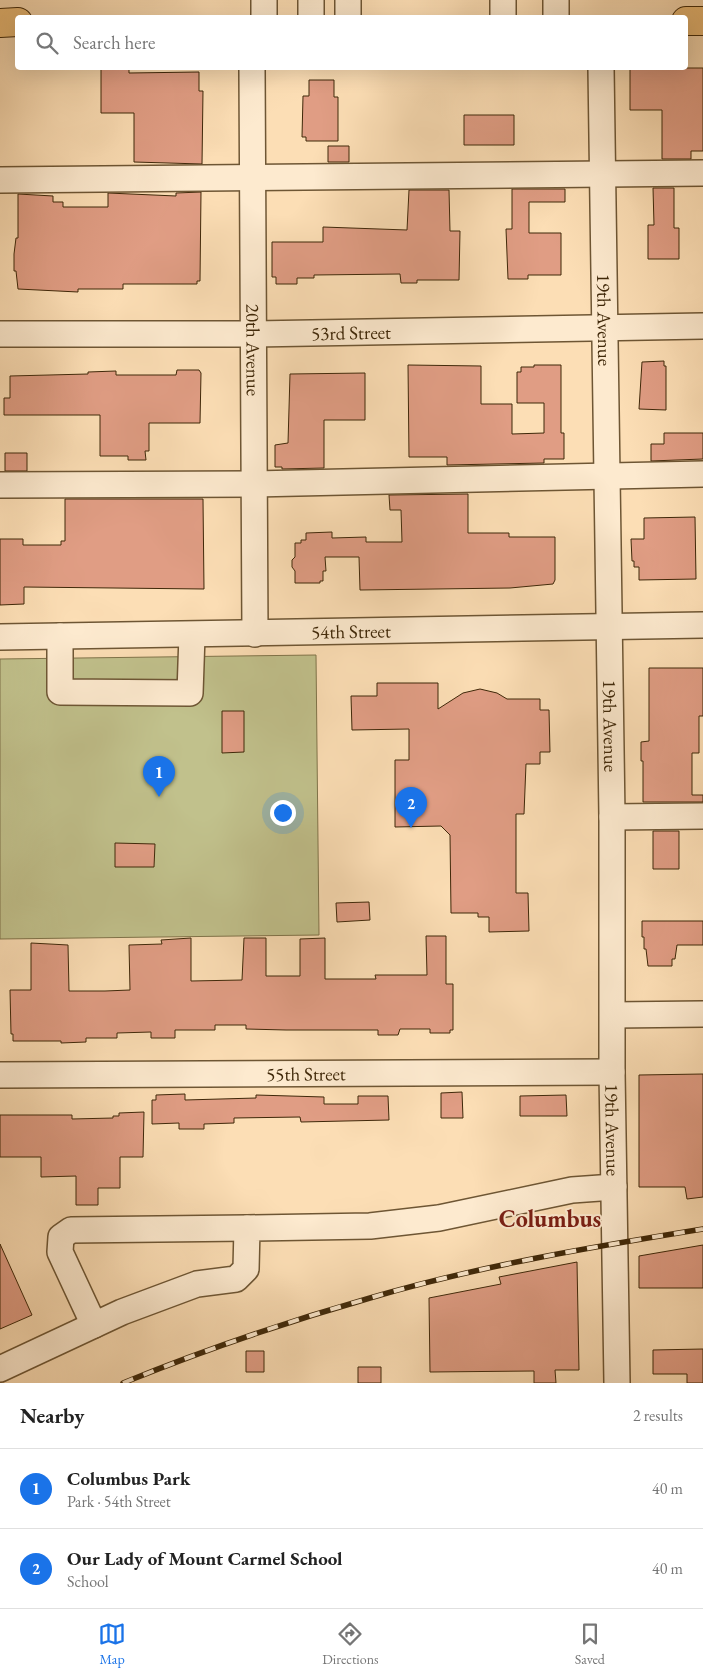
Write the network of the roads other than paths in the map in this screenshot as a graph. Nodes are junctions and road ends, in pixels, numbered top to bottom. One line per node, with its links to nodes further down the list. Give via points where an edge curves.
1 (264, 0): 6 (street)
2 (311, 0): 7 (street)
3 (348, 0): 8 (street)
4 (503, 0): 9 (street)
5 (556, 0): 10 (street)
6 (264, 15)
7 (311, 15)
8 (348, 15)
9 (503, 15)
10 (556, 15)
11 (688, 21): 12 (main road)
12 (703, 21)
13 (0, 22): 14 (main road)
14 (15, 22)
15 (252, 70): 19 (street, 20th Avenue)
16 (601, 70): 18 (street, 19th Avenue)
17 (703, 173): 18 (street)
18 (603, 175): 19 (street); 22 (street, 19th Avenue)
19 (253, 178): 20 (street); 24 (street, 20th Avenue)
20 (0, 180)
21 (703, 326): 22 (street, 53rd Street)
22 (606, 327): 24 (street, 53rd Street); 26 (street, 19th Avenue)
23 (0, 334): 24 (street, 53rd Street)
24 (253, 334): 27 (street, 20th Avenue)
25 (703, 474): 26 (street)
26 (608, 475): 27 (street); 30 (street, 19th Avenue)
27 (254, 484): 28 (street); 31 (street, 20th Avenue)
28 (0, 486)
29 (703, 626): 30 (street, 54th Street)
30 (609, 628): 31 (street, 54th Street); 36 (street, 19th Avenue)
31 (255, 634): 32 (street, 54th Street)
32 (192, 635): 33 (street, 54th Street); 33 (street, via 190,692 60,692)
33 (60, 636): 34 (street, 54th Street)
34 (0, 637)
35 (703, 816): 36 (street)
36 (612, 817): 38 (street, 19th Avenue)
37 (703, 1014): 38 (street)
38 (613, 1015): 39 (street, 19th Avenue)
39 (612, 1072): 40 (street, 55th Street); 41 (street, 19th Avenue)
40 (0, 1076)
41 (614, 1187): 42 (street, via 572,1190 439,1218 370,1226); 45 (street, 19th Avenue)
42 (247, 1228): 43 (street, via 246,1269 236,1279 198,1284); 43 (street, via 71,1230 61,1237 60,1252)
43 (94, 1325): 44 (street)
44 (0, 1369)
45 (616, 1383)

